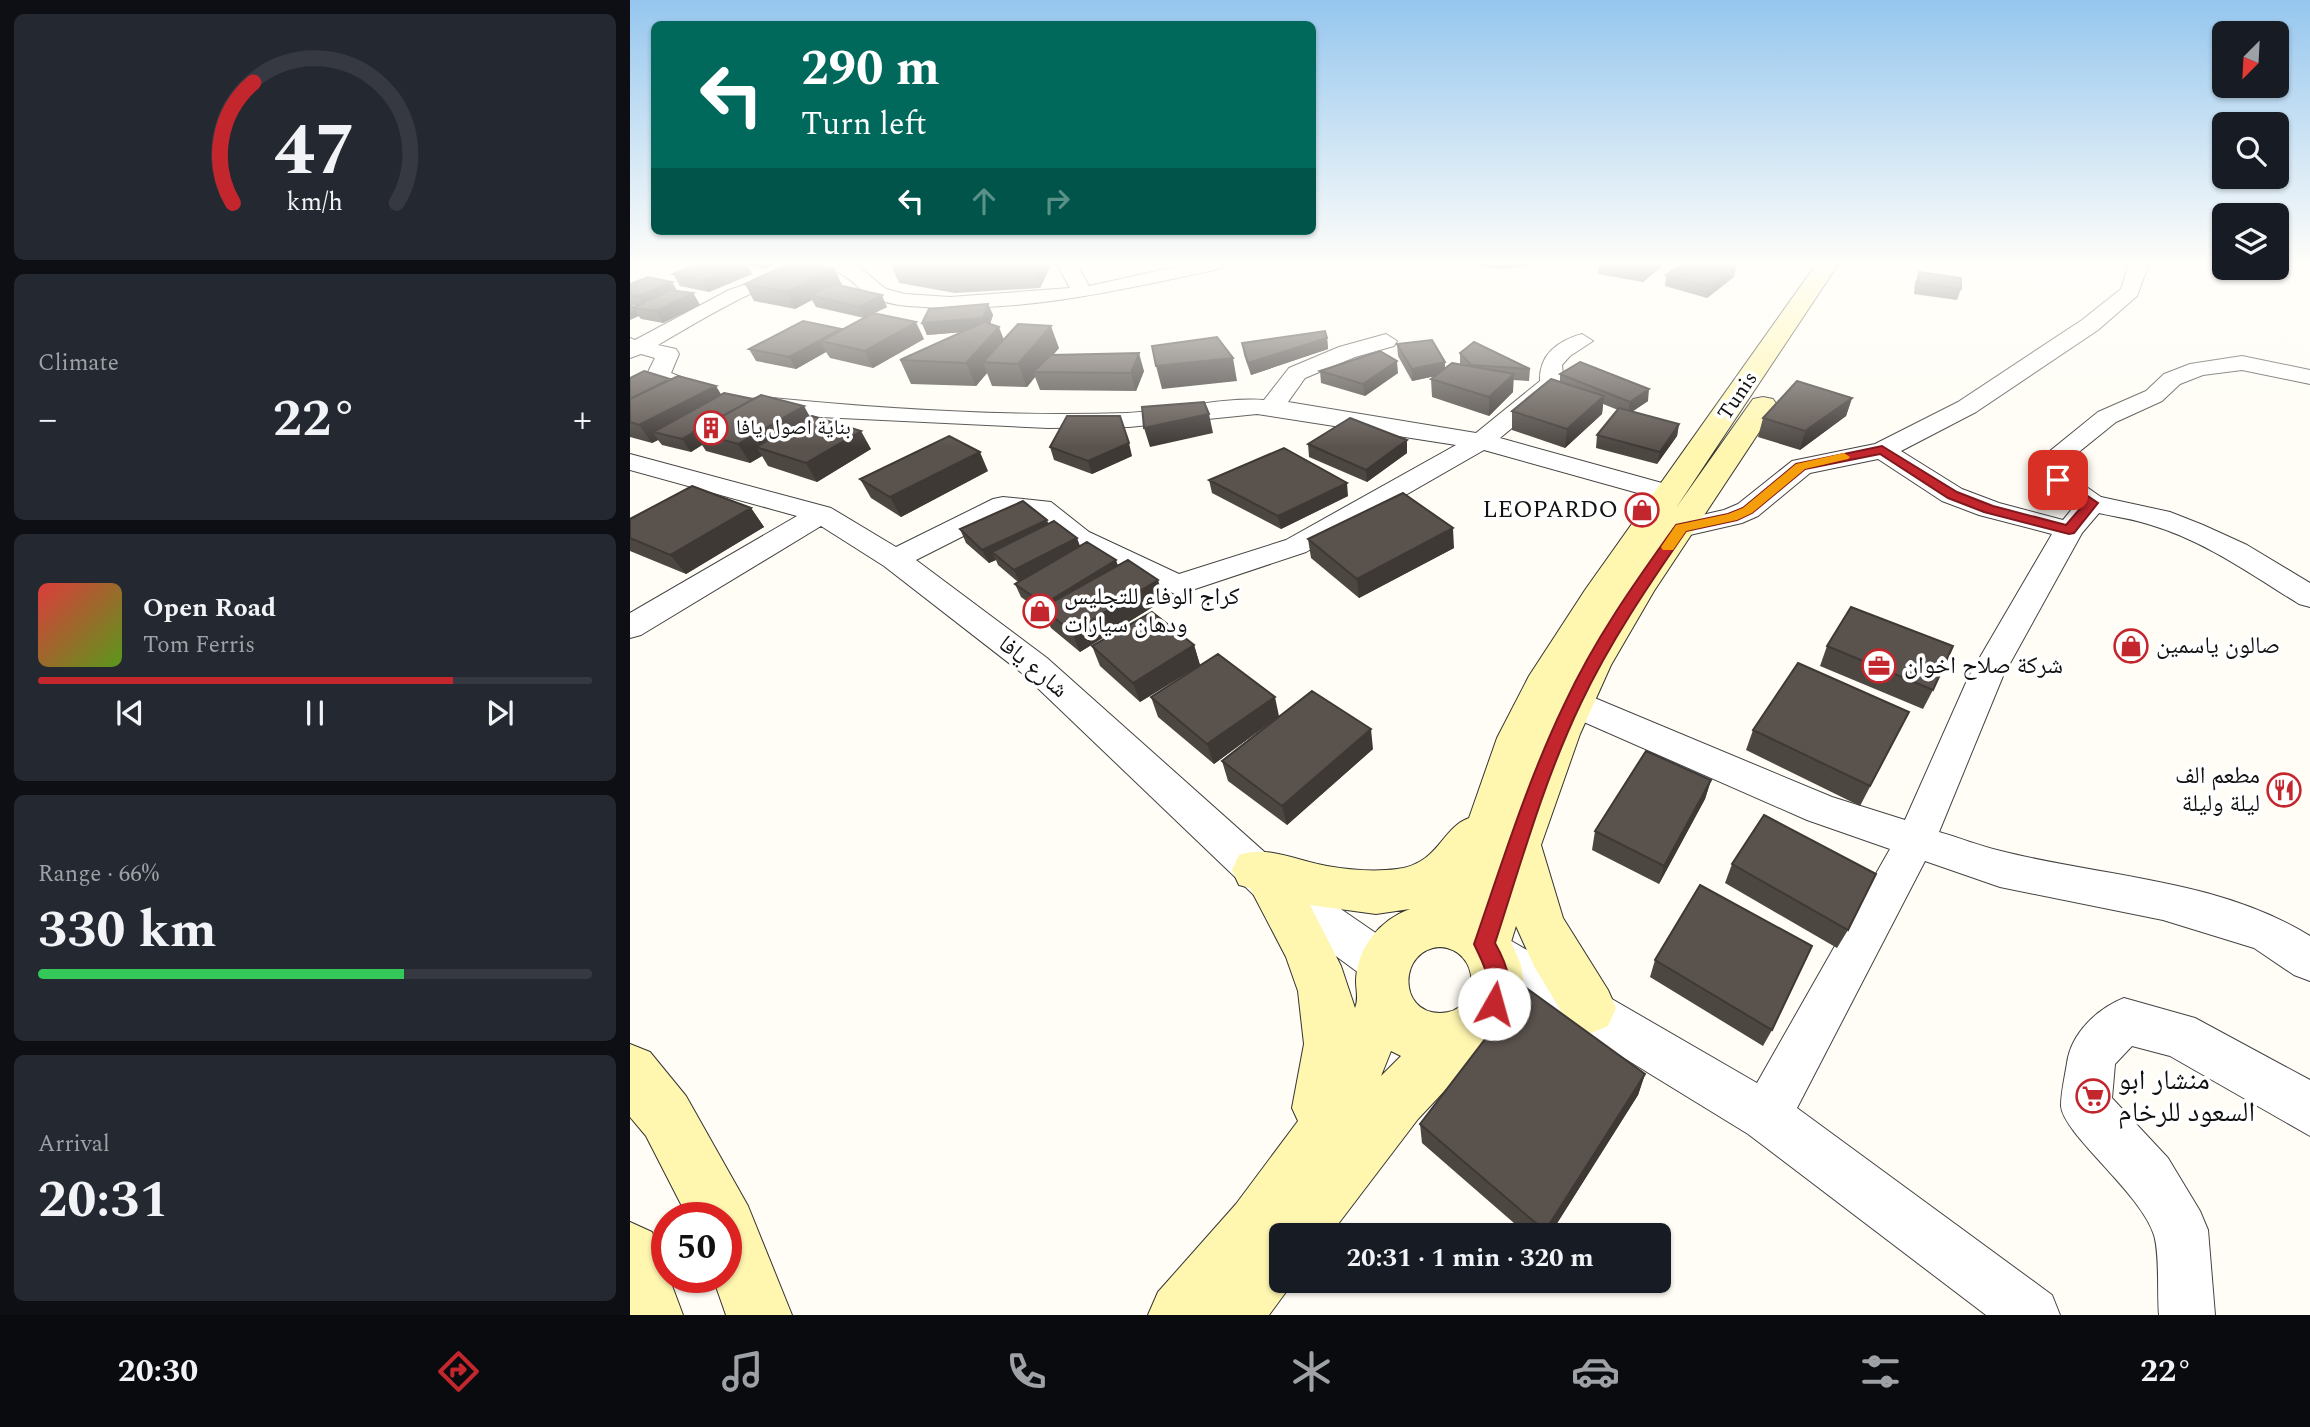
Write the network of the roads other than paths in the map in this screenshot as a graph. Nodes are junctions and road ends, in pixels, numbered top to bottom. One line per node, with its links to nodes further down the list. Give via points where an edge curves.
1 (680, 324): 7 (street)
2 (1790, 324): 14 (main road, Tunis)
3 (1814, 324): 14 (main road)
4 (2091, 324): 11 (street, via 1967,407)
5 (1387, 341): 9 (street, via 1297,373)
6 (1581, 341): 10 (street, via 1562,351 1550,365 1552,383)
7 (633, 347): 9 (street, via 668,354 658,376 730,400 820,410 1048,421 1129,420)
8 (2310, 377): 13 (street, via 2242,363 2198,369 2172,379 2154,396 2107,417 2042,468)
9 (1271, 408): 10 (street)
10 (1481, 441): 14 (street); 17 (street, via 1296,546 1177,585 1079,538 1041,508 1003,505)
11 (1882, 450): 14 (street, via 1801,467 1748,510 1732,517); 16 (street, via 1952,495)
12 (630, 462): 15 (street, شارع يافا)
13 (2092, 503): 16 (street); 18 (street, via 2160,518 2193,531)
14 (1675, 511): 20 (main road); 21 (main road, via 1598,597 1544,686 1518,738)
15 (821, 514): 17 (street, شارع يافا); 19 (street)
16 (2069, 530): 22 (street, via 1986,676)
17 (895, 559): 23 (street, شارع يافا, via 1035,666)
18 (2310, 597)
19 (630, 627)
20 (1573, 703): 21 (main road, via 1532,800); 22 (street, via 1821,809)
21 (1505, 831): 23 (main road, via 1417,887 1382,894); 24 (main road, via 1446,914); 25 (main road); 28 (main road, via 1535,919)
22 (1916, 840): 26 (street, via 2000,869 2163,901 2253,928); 32 (street)
23 (1264, 877): 27 (street, شارع يافا); 33 (main road, via 1315,958 1333,1028 1333,1059)
24 (1427, 926): 25 (main road, via 1466,930); 27 (main road, via 1393,947)
25 (1488, 949): 28 (street); 29 (main road, via 1499,970 1499,987)
26 (2310, 960)
27 (1384, 983): 29 (main road, via 1394,1020 1412,1033 1430,1038); 33 (main road, via 1357,1068)
28 (1589, 1008): 29 (street, via 1548,1003); 32 (street)
29 (1476, 1022): 35 (main road, via 1398,1099)
30 (630, 1072): 34 (main road, via 666,1116)
31 (2310, 1111): 44 (street, via 2291,1096 2167,1032 2124,1021 2092,1053 2086,1107 2150,1176 2181,1230)
32 (1766, 1116): 43 (street)
33 (1307, 1159): 41 (main road)
34 (712, 1202)
35 (1299, 1223)
36 (630, 1254): 39 (main road)
37 (1269, 1262): 42 (main road)
38 (742, 1269): 40 (main road)
39 (650, 1315)
40 (760, 1315)
41 (1181, 1315)
42 (1228, 1315)
43 (2032, 1315)
44 (2187, 1315)

